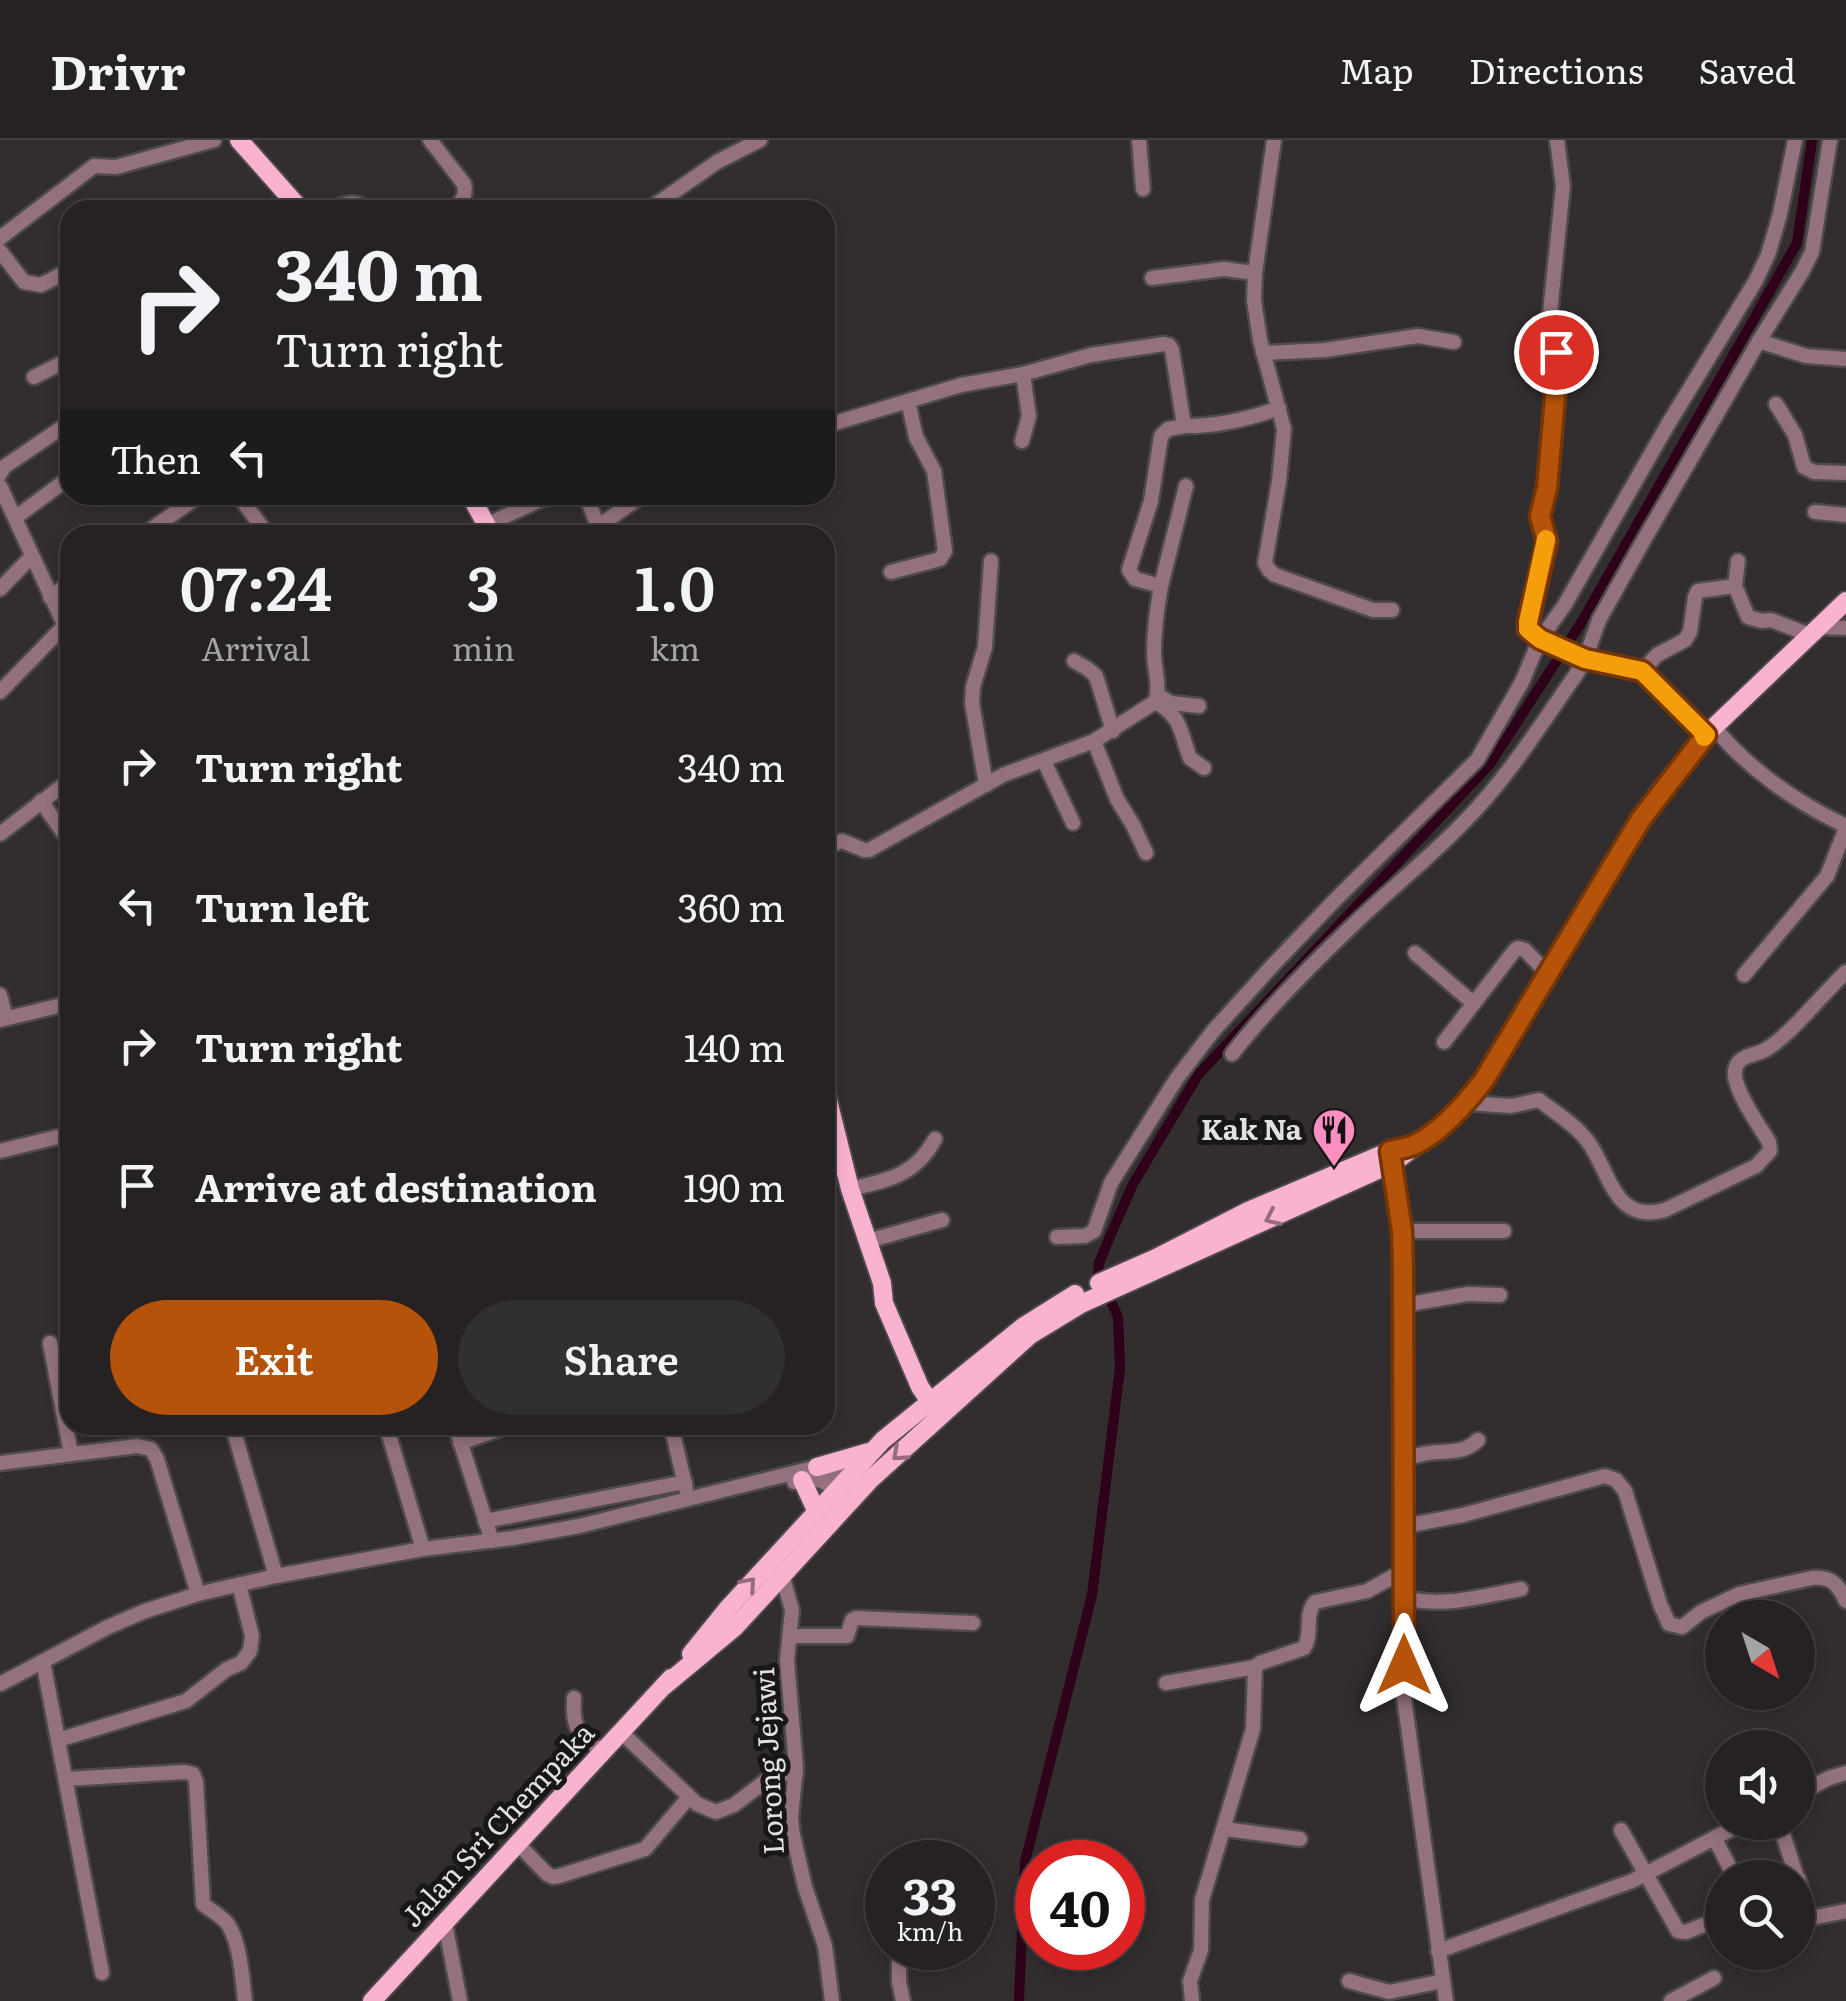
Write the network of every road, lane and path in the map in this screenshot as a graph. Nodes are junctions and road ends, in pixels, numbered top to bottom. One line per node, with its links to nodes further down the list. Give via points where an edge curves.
1 (214, 140): 14 (street, via 116,167 94,166)
2 (430, 140): 12 (street, via 464,184)
3 (760, 140): 13 (street)
4 (1139, 140): 10 (street)
5 (1274, 140): 16 (street)
6 (1557, 140): 62 (street, via 1563,186 1548,333 1558,364 1540,516 1547,542 1528,622)
7 (1796, 140): 62 (street, via 1780,214 1755,282)
8 (1830, 140): 19 (street, via 1812,252)
9 (244, 141): 11 (main road)
10 (1143, 190)
11 (293, 200)
12 (462, 200)
13 (662, 200)
14 (0, 238)
15 (0, 252): 17 (street, via 24,282 41,284)
16 (1255, 273): 18 (street, via 1224,269); 21 (street)
17 (60, 275)
18 (1152, 278)
19 (1760, 341): 22 (street, via 1806,356); 63 (street)
20 (1454, 342): 21 (street, via 1418,336)
21 (1264, 353): 28 (street)
22 (1846, 359)
23 (60, 364): 25 (street)
24 (1023, 374): 26 (street); 30 (street, via 1091,354 1166,344); 32 (street, via 1029,416)
25 (34, 377)
26 (908, 401): 29 (street); 50 (street, via 934,471 945,551 940,559)
27 (1776, 404): 33 (street, via 1808,471)
28 (1279, 408): 30 (street); 57 (street, via 1284,445 1264,562 1275,575 1373,610)
29 (835, 423)
30 (1186, 426): 51 (street, via 1161,436 1151,501 1129,570 1135,579)
31 (60, 429): 34 (street)
32 (1022, 440)
33 (1846, 473)
34 (0, 474)
35 (60, 484): 43 (street)
36 (0, 486): 43 (street)
37 (1186, 486): 51 (street)
38 (186, 505): 44 (street)
39 (533, 505): 45 (street)
40 (629, 505): 46 (street)
41 (1815, 512): 42 (street)
42 (1846, 516)
43 (14, 518): 47 (street)
44 (157, 525)
45 (498, 525)
46 (600, 525)
47 (32, 556): 53 (street); 55 (street)
48 (991, 560): 74 (street, via 985,647 972,704)
49 (1738, 562): 52 (street)
50 (891, 572)
51 (1161, 586): 67 (street)
52 (1735, 586): 60 (street, via 1748,617); 65 (street, via 1698,590 1685,640)
53 (0, 589)
54 (60, 590): 55 (street)
55 (50, 596): 58 (street)
56 (1846, 601): 60 (main road)
57 (1392, 610)
58 (60, 617)
59 (1846, 628): 60 (street)
60 (1814, 631): 70 (main road)
61 (60, 638): 66 (street)
62 (1545, 641): 63 (street); 103 (street, via 1477,760 1214,1030 1111,1183 1094,1231)
63 (1581, 658): 65 (street); 92 (street, via 1486,800 1341,937)
64 (1074, 661): 69 (street, via 1096,676)
65 (1642, 671): 70 (street)
66 (0, 692)
67 (1156, 699): 68 (street); 69 (street); 73 (street, via 1173,712 1190,758)
68 (1199, 706)
69 (1112, 731): 71 (street)
70 (1710, 731): 78 (street, via 1778,786); 85 (main road, via 1641,819)
71 (1094, 741): 72 (street); 82 (street)
72 (1044, 761): 74 (street); 77 (street)
73 (1204, 768)
74 (986, 784): 81 (street, via 869,850)
75 (60, 787): 76 (street)
76 (41, 801): 79 (street); 80 (street)
77 (1073, 824)
78 (1846, 827): 86 (street, via 1826,876)
79 (60, 829)
80 (0, 834)
81 (835, 843)
82 (1146, 854)
83 (1415, 953): 88 (street)
84 (1846, 972): 93 (street, via 1775,1042 1736,1064 1735,1082 1769,1142 1765,1158 1665,1210 1630,1208 1586,1139 1540,1100)
85 (1548, 974): 88 (street, via 1518,948); 93 (main road)
86 (1744, 975)
87 (0, 995): 90 (street)
88 (1473, 1003): 91 (street)
89 (60, 1005): 90 (street)
90 (3, 1019)
91 (1444, 1042)
92 (1232, 1054)
93 (1467, 1103): 98 (main road)
94 (60, 1136): 97 (street)
95 (935, 1139): 99 (street, via 917,1164 893,1178)
96 (835, 1148): 99 (main road)
97 (0, 1151)
98 (1392, 1157): 102 (street); 105 (main road, via 1248,1210)
99 (850, 1188): 104 (main road)
100 (942, 1220): 104 (street)
101 (1504, 1230): 102 (street)
102 (1402, 1231): 107 (street)
103 (1057, 1238)
104 (868, 1241): 110 (main road, via 884,1303 920,1387)
105 (1082, 1295): 110 (main road); 110 (main road, via 1024,1326)
106 (1500, 1295): 107 (street)
107 (1404, 1305): 121 (street)
108 (50, 1343): 109 (street)
109 (60, 1396)
110 (942, 1404): 119 (main road); 126 (main road, one-way to 126)
111 (67, 1435): 120 (street)
112 (235, 1435): 139 (street)
113 (389, 1435): 136 (street)
114 (458, 1435): 118 (street)
115 (483, 1435): 118 (street)
116 (674, 1435): 125 (street)
117 (1478, 1440): 121 (street, via 1454,1452)
118 (460, 1443): 132 (street)
119 (872, 1452): 123 (main road); 126 (main road)
120 (71, 1454): 122 (street); 142 (street, via 150,1450)
121 (1405, 1458): 134 (street)
122 (0, 1462)
123 (816, 1467): 126 (street, via 832,1471); 129 (street)
124 (802, 1480): 126 (street); 129 (street); 130 (main road)
125 (686, 1482): 127 (street); 129 (street)
126 (847, 1491): 130 (main road); 138 (main road)
127 (633, 1492): 128 (street); 131 (street)
128 (596, 1499): 132 (street); 133 (street)
129 (688, 1501): 131 (street)
130 (816, 1510): 151 (main road, one-way to 130)
131 (636, 1513): 133 (street)
132 (486, 1521): 135 (street)
133 (602, 1521): 135 (street)
134 (1405, 1526): 137 (street); 144 (street, via 1604,1476 1625,1490 1669,1624 1682,1627 1738,1594 1812,1578 1831,1580)
135 (492, 1540): 136 (street)
136 (423, 1549): 139 (street)
137 (1405, 1570): 143 (street); 148 (street, via 1367,1590 1317,1601 1304,1648)
138 (782, 1575): 146 (street, Lorong Jejawi); 151 (main road, via 735,1627)
139 (276, 1576): 140 (street)
140 (239, 1584): 142 (street); 154 (street, via 252,1636 240,1663 186,1701)
141 (1522, 1589): 143 (street, via 1460,1601)
142 (198, 1594): 147 (street, via 120,1622)
143 (1405, 1598): 172 (street, via 1404,1698)
144 (1846, 1601)
145 (973, 1622): 146 (street, via 856,1618 846,1636)
146 (791, 1636): 157 (street, Lorong Jejawi)
147 (43, 1662): 150 (street); 154 (street)
148 (1255, 1667): 149 (street); 162 (street, via 1254,1730)
149 (1166, 1683)
150 (0, 1684)
151 (664, 1686): 153 (main road, Jalan Sri Chempaka)
152 (574, 1698): 155 (street, via 575,1726)
153 (622, 1733): 155 (main road, Jalan Sri Chempaka); 161 (street)
154 (58, 1740): 158 (street)
155 (603, 1753): 166 (main road, Jalan Sri Chempaka)
156 (1843, 1773): 159 (street); 160 (street)
157 (796, 1774): 161 (street, via 778,1773 716,1812); 181 (street, Lorong Jejawi, via 793,1836)
158 (65, 1778): 174 (street); 178 (street, via 193,1774 203,1904 230,1928)
159 (1815, 1786)
160 (1846, 1791)
161 (689, 1797): 166 (street, via 645,1849 559,1876 550,1876)
162 (1224, 1829): 164 (street); 183 (street, via 1202,1902)
163 (1621, 1830): 167 (street)
164 (1300, 1839)
165 (1713, 1840): 167 (street)
166 (518, 1844): 170 (main road, Jalan Sri Chempaka)
167 (1645, 1875): 171 (street, via 1678,1931); 172 (street)
168 (1846, 1912): 169 (street)
169 (1815, 1917)
170 (445, 1923): 179 (main road, Jalan Sri Chempaka); 180 (street)
171 (1705, 1924)
172 (1438, 1952): 177 (street)
173 (899, 1970): 182 (street)
174 (102, 1973)
175 (1714, 1978): 185 (street)
176 (1349, 1981): 177 (street, via 1390,1992)
177 (1443, 1981): 184 (street)
178 (245, 2001)
179 (372, 2001)
180 (460, 2001)
181 (832, 2001)
182 (903, 2001)
183 (1192, 2001)
184 (1446, 2001)
185 (1671, 2001)

